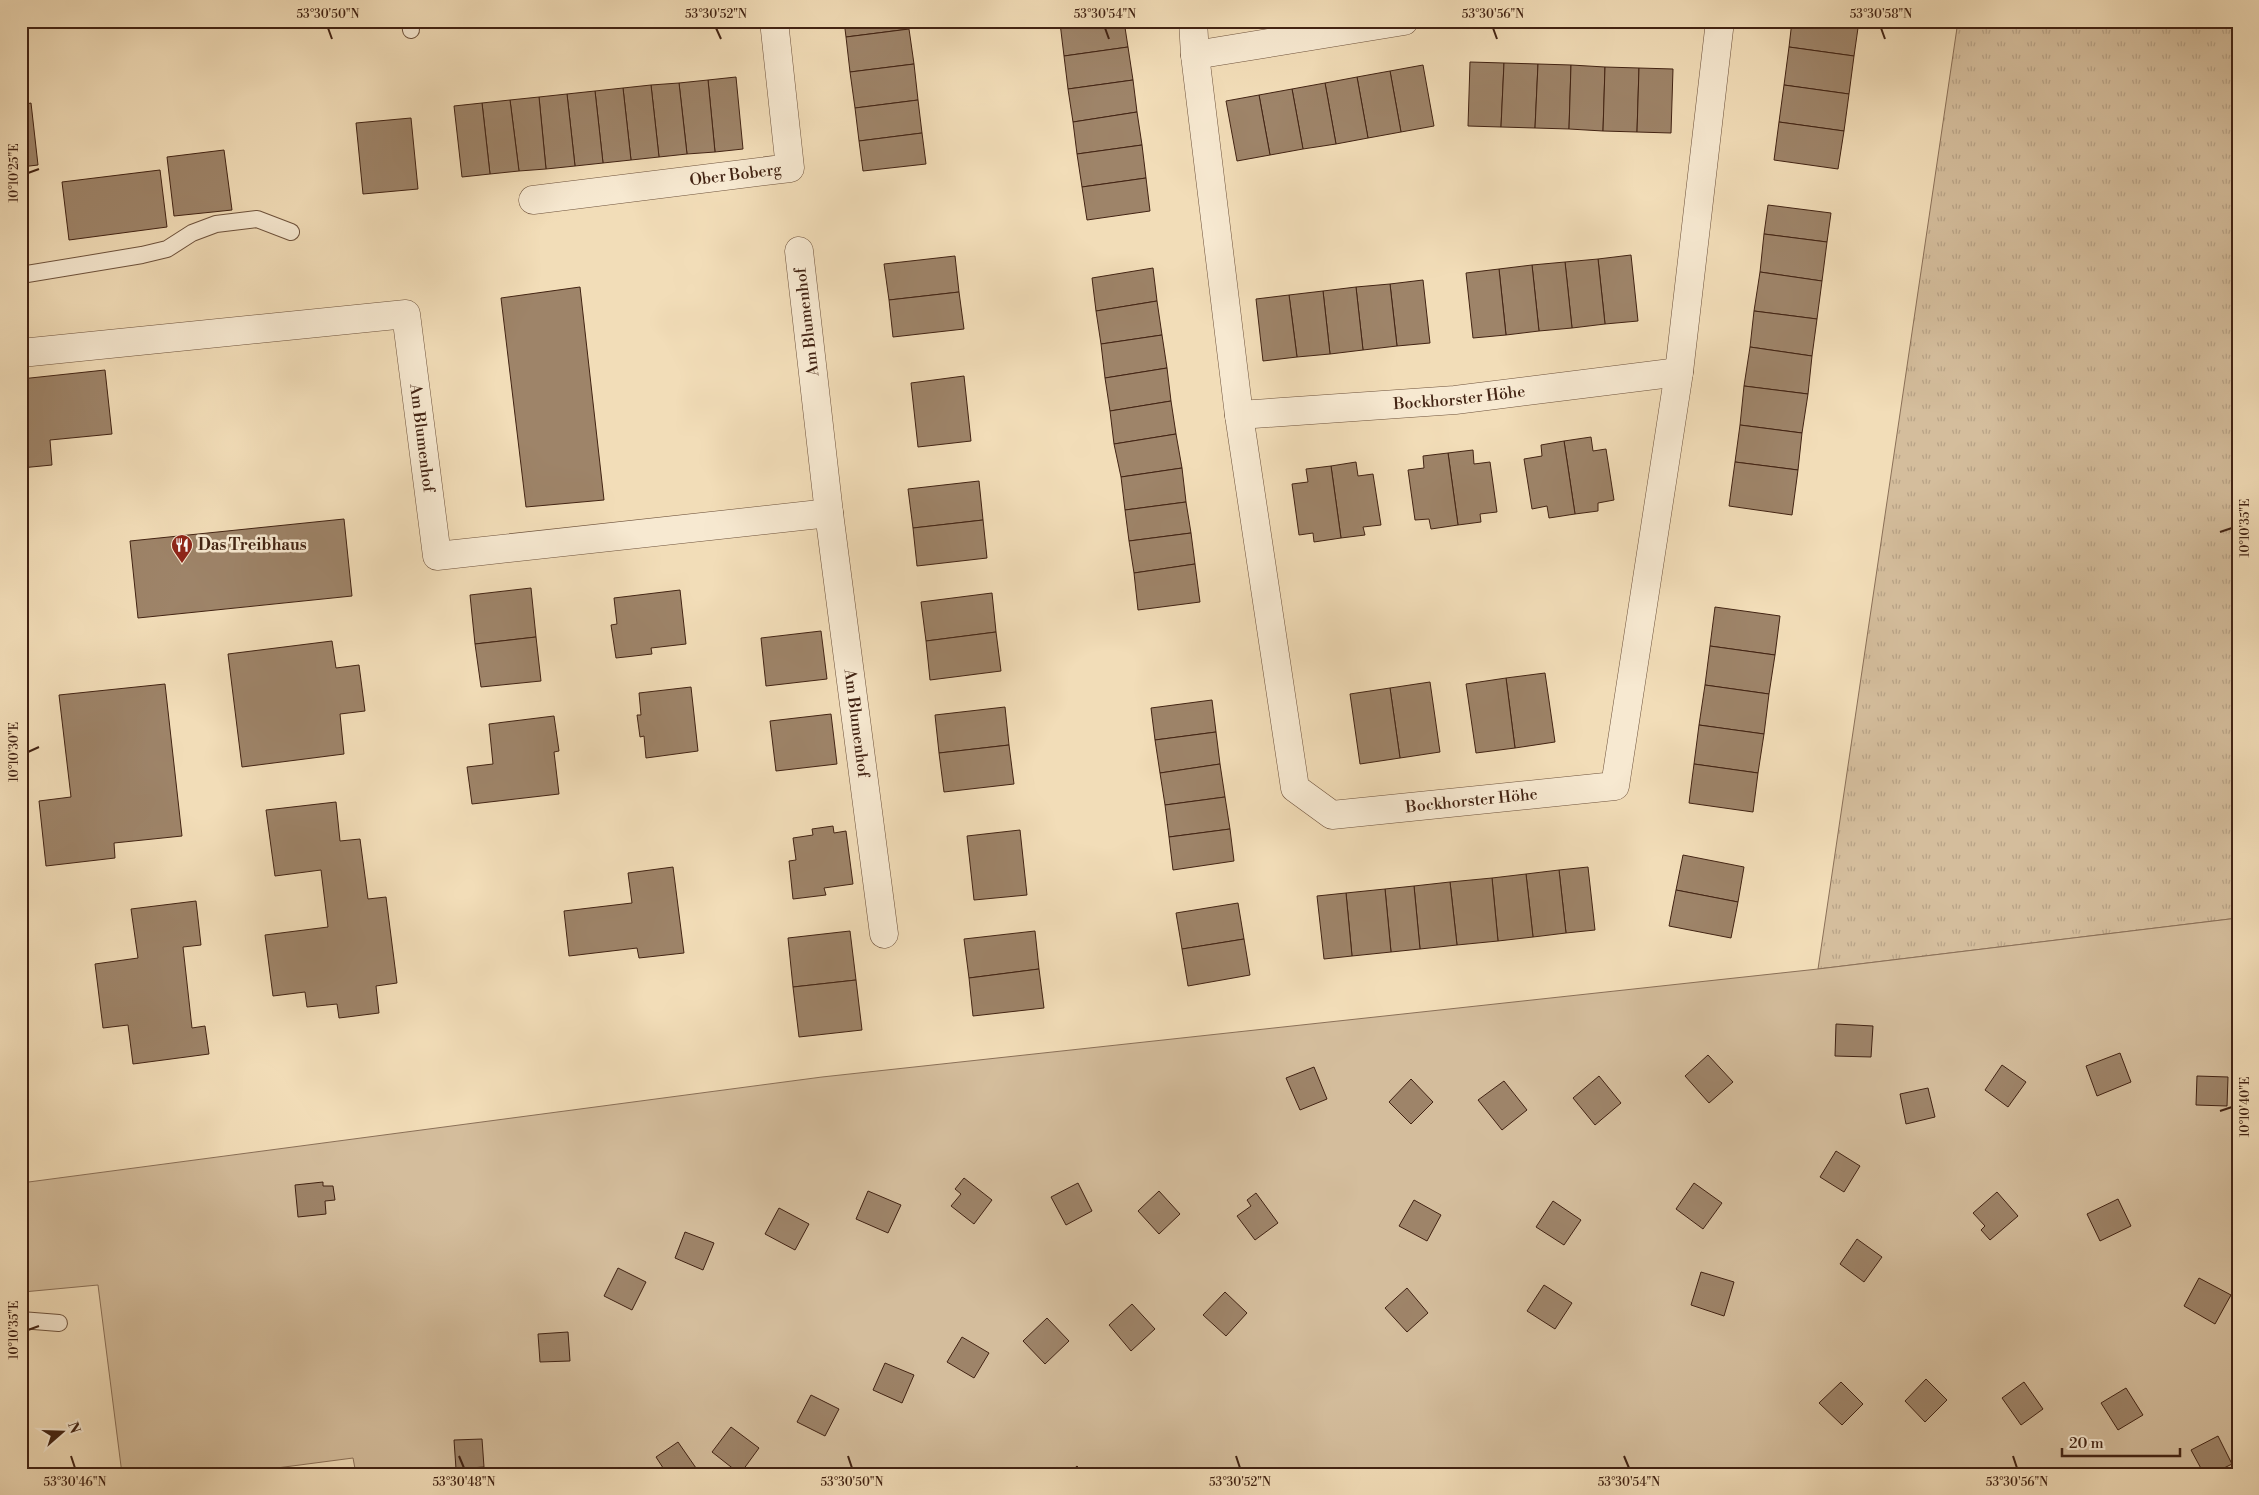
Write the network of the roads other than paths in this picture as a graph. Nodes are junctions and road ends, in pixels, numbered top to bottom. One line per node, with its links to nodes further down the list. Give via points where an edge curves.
1 (774, 21): 6 (street, Ober Boberg, via 790,168)
2 (1193, 21): 5 (street, Bockhorster Höhe)
3 (1404, 21): 5 (street)
4 (1720, 21): 11 (street, Bockhorster Höhe)
5 (1195, 55): 12 (street, Bockhorster Höhe)
6 (533, 200)
7 (291, 232): 9 (lane, via 257,219 216,224 192,233 167,249)
8 (799, 251): 13 (street, Am Blumenhof)
9 (21, 275)
10 (21, 353): 13 (street, Am Blumenhof, via 406,314 437,556)
11 (1679, 372): 12 (street, Bockhorster Höhe, via 1455,400); 12 (street, Bockhorster Höhe, via 1615,786 1332,815 1295,788)
12 (1239, 415)
13 (829, 513): 14 (street, Am Blumenhof)
14 (884, 934)
15 (21, 1320): 16 (lane)
16 (59, 1323)

